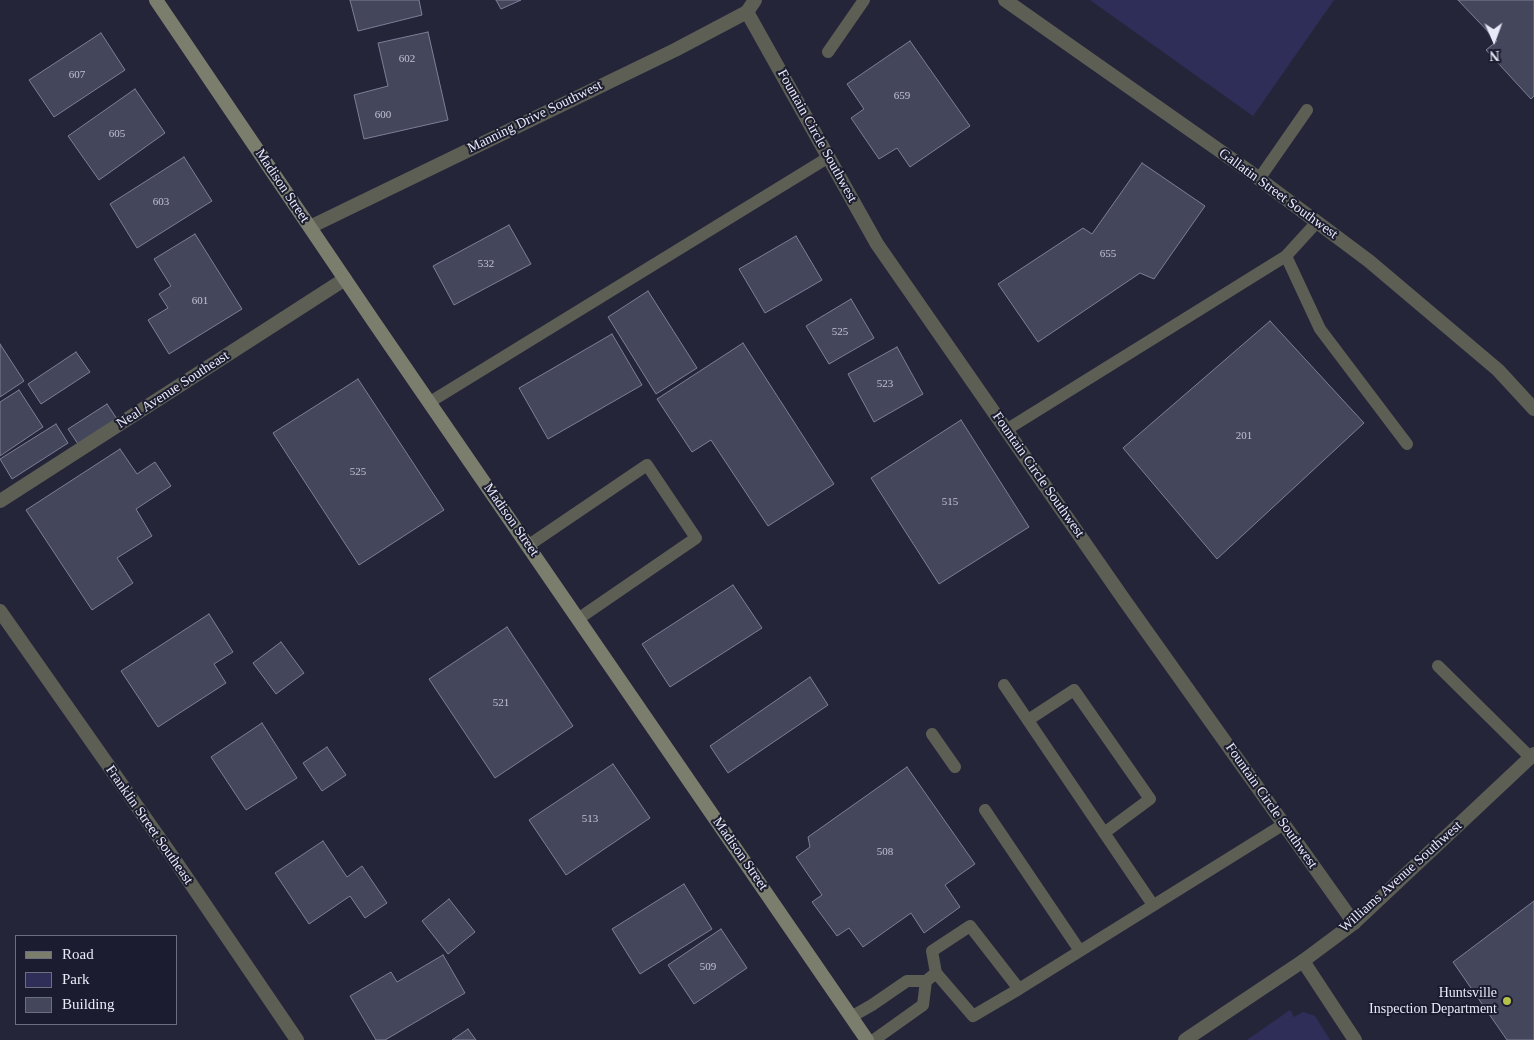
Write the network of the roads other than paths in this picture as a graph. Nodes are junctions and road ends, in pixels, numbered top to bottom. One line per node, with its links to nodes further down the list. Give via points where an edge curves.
1 (156, 0): 10 (main road, Madison Street)
2 (864, 0): 5 (lane)
3 (1005, 0): 8 (street, Gallatin Street Southwest)
4 (751, 6): 7 (street, Fountain Circle Southwest); 10 (street, Manning Drive Southwest, via 675,50)
5 (828, 52)
6 (1307, 110): 8 (lane)
7 (829, 158): 13 (lane); 15 (street, Fountain Circle Southwest, via 877,244)
8 (1259, 179): 9 (street, Gallatin Street Southwest)
9 (1317, 222): 11 (lane); 14 (street, Gallatin Street Southwest, via 1370,262 1498,370)
10 (310, 227): 12 (main road, Madison Street)
11 (1286, 256): 15 (lane); 16 (lane, via 1320,329)
12 (345, 279): 13 (main road, Madison Street); 17 (street, Neal Avenue Southeast)
13 (430, 402): 18 (main road, Madison Street)
14 (1534, 409)
15 (1006, 430): 28 (street, Fountain Circle Southwest)
16 (1407, 444)
17 (0, 501)
18 (529, 546): 20 (main road, Madison Street); 20 (lane, via 647,465 696,538)
19 (0, 612): 37 (street, Franklin Street Southeast)
20 (578, 619): 36 (main road, Madison Street)
21 (1438, 666): 25 (lane)
22 (1004, 685): 23 (lane)
23 (1028, 720): 29 (lane); 29 (lane, via 1074,690 1150,799)
24 (932, 734): 26 (lane)
25 (1532, 756): 31 (street, Williams Avenue Southwest)
26 (955, 767)
27 (985, 810): 32 (lane)
28 (1284, 824): 30 (lane); 31 (street, Fountain Circle Southwest)
29 (1104, 833): 30 (lane)
30 (1153, 905): 32 (lane)
31 (1354, 923): 33 (street, Williams Avenue Southwest)
32 (1080, 951): 35 (lane)
33 (1303, 961): 40 (street, Williams Avenue Southwest); 41 (street)
34 (931, 977): 35 (lane, via 973,1016); 35 (lane, via 932,951 970,926); 36 (lane, via 907,981); 39 (lane, via 923,1005)
35 (1019, 989)
36 (851, 1017): 38 (main road, Madison Street)
37 (297, 1040)
38 (867, 1040)
39 (874, 1040)
40 (1186, 1040)
41 (1354, 1040)

